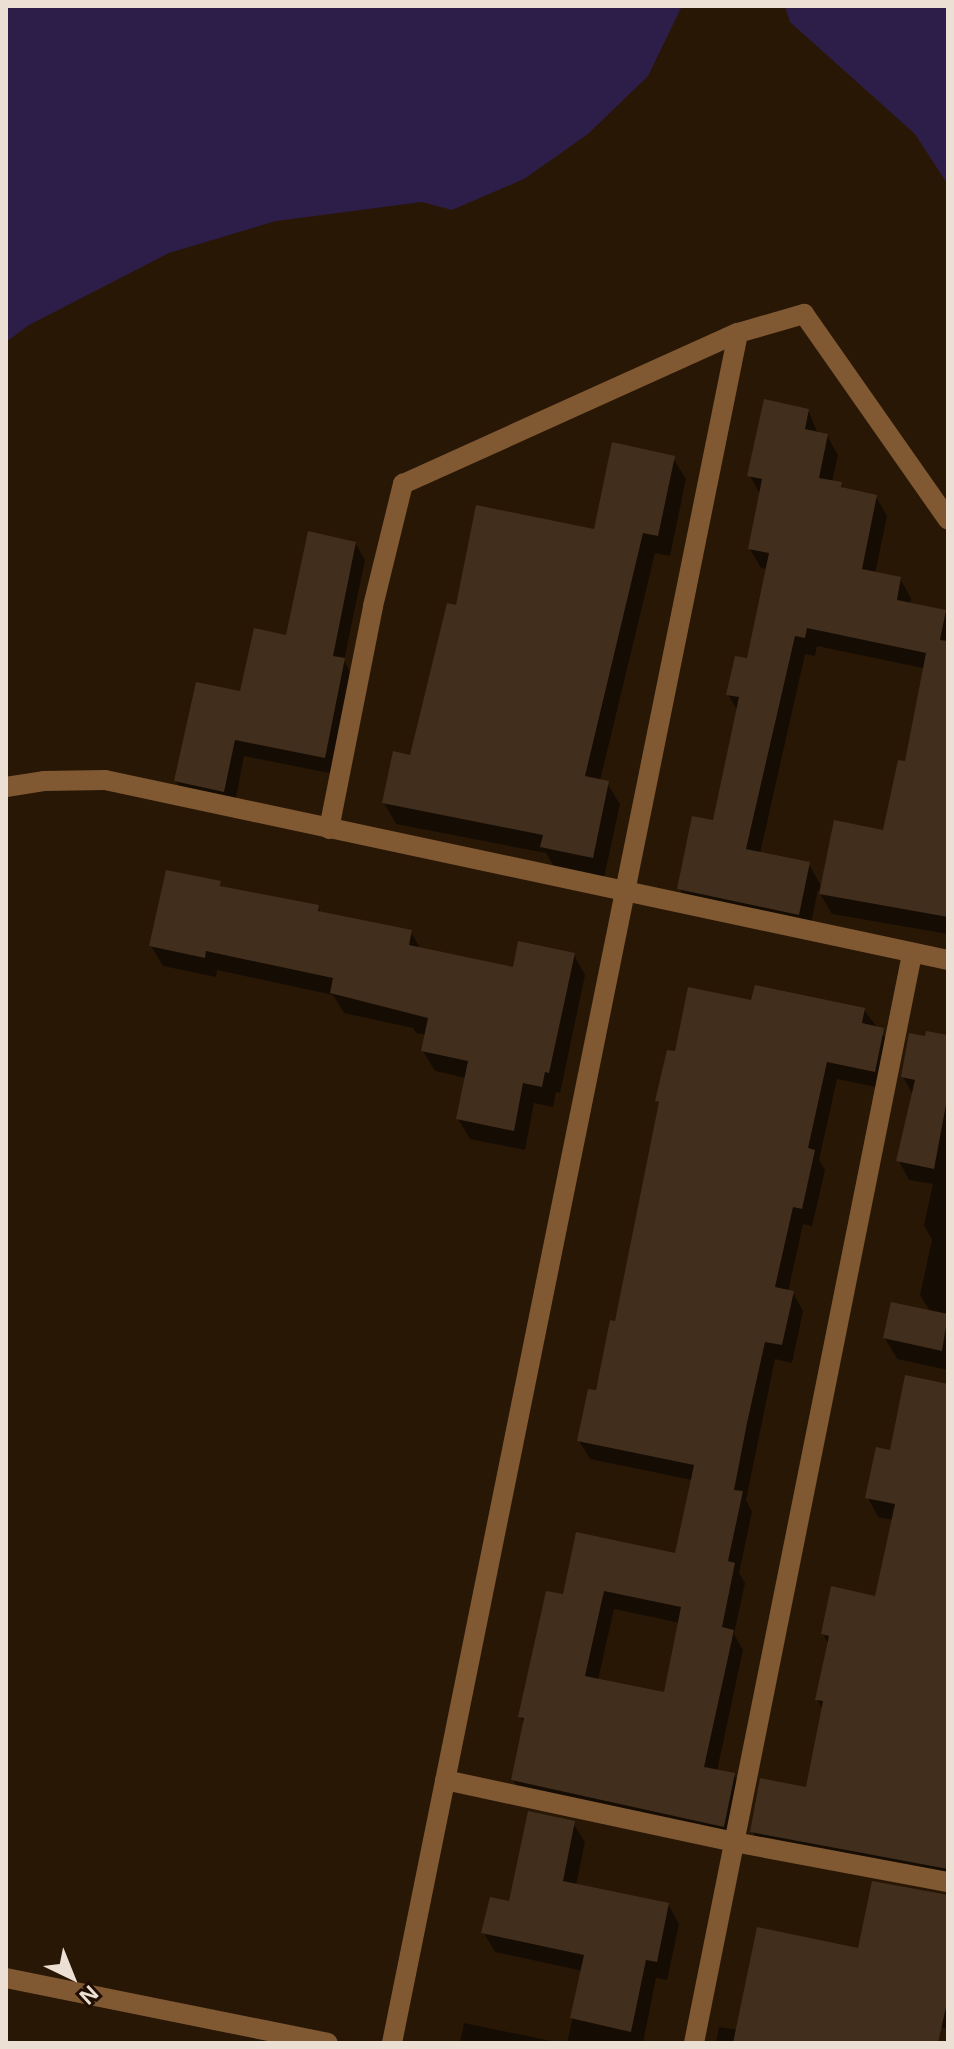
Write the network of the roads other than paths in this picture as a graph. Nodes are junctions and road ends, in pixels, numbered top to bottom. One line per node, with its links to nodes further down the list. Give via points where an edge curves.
1 (738, 333): 2 (street, via 804,314); 4 (street, via 403,484); 5 (street)
2 (948, 520)
3 (6, 787): 4 (street, via 105,780)
4 (329, 829): 5 (street)
5 (625, 890): 6 (street); 8 (street)
6 (912, 954): 7 (street); 9 (street)
7 (948, 960)
8 (445, 1780): 9 (street); 13 (street)
9 (734, 1842): 10 (street); 14 (street)
10 (948, 1882)
11 (6, 1978): 12 (street)
12 (328, 2043)
13 (392, 2043)
14 (694, 2043)

